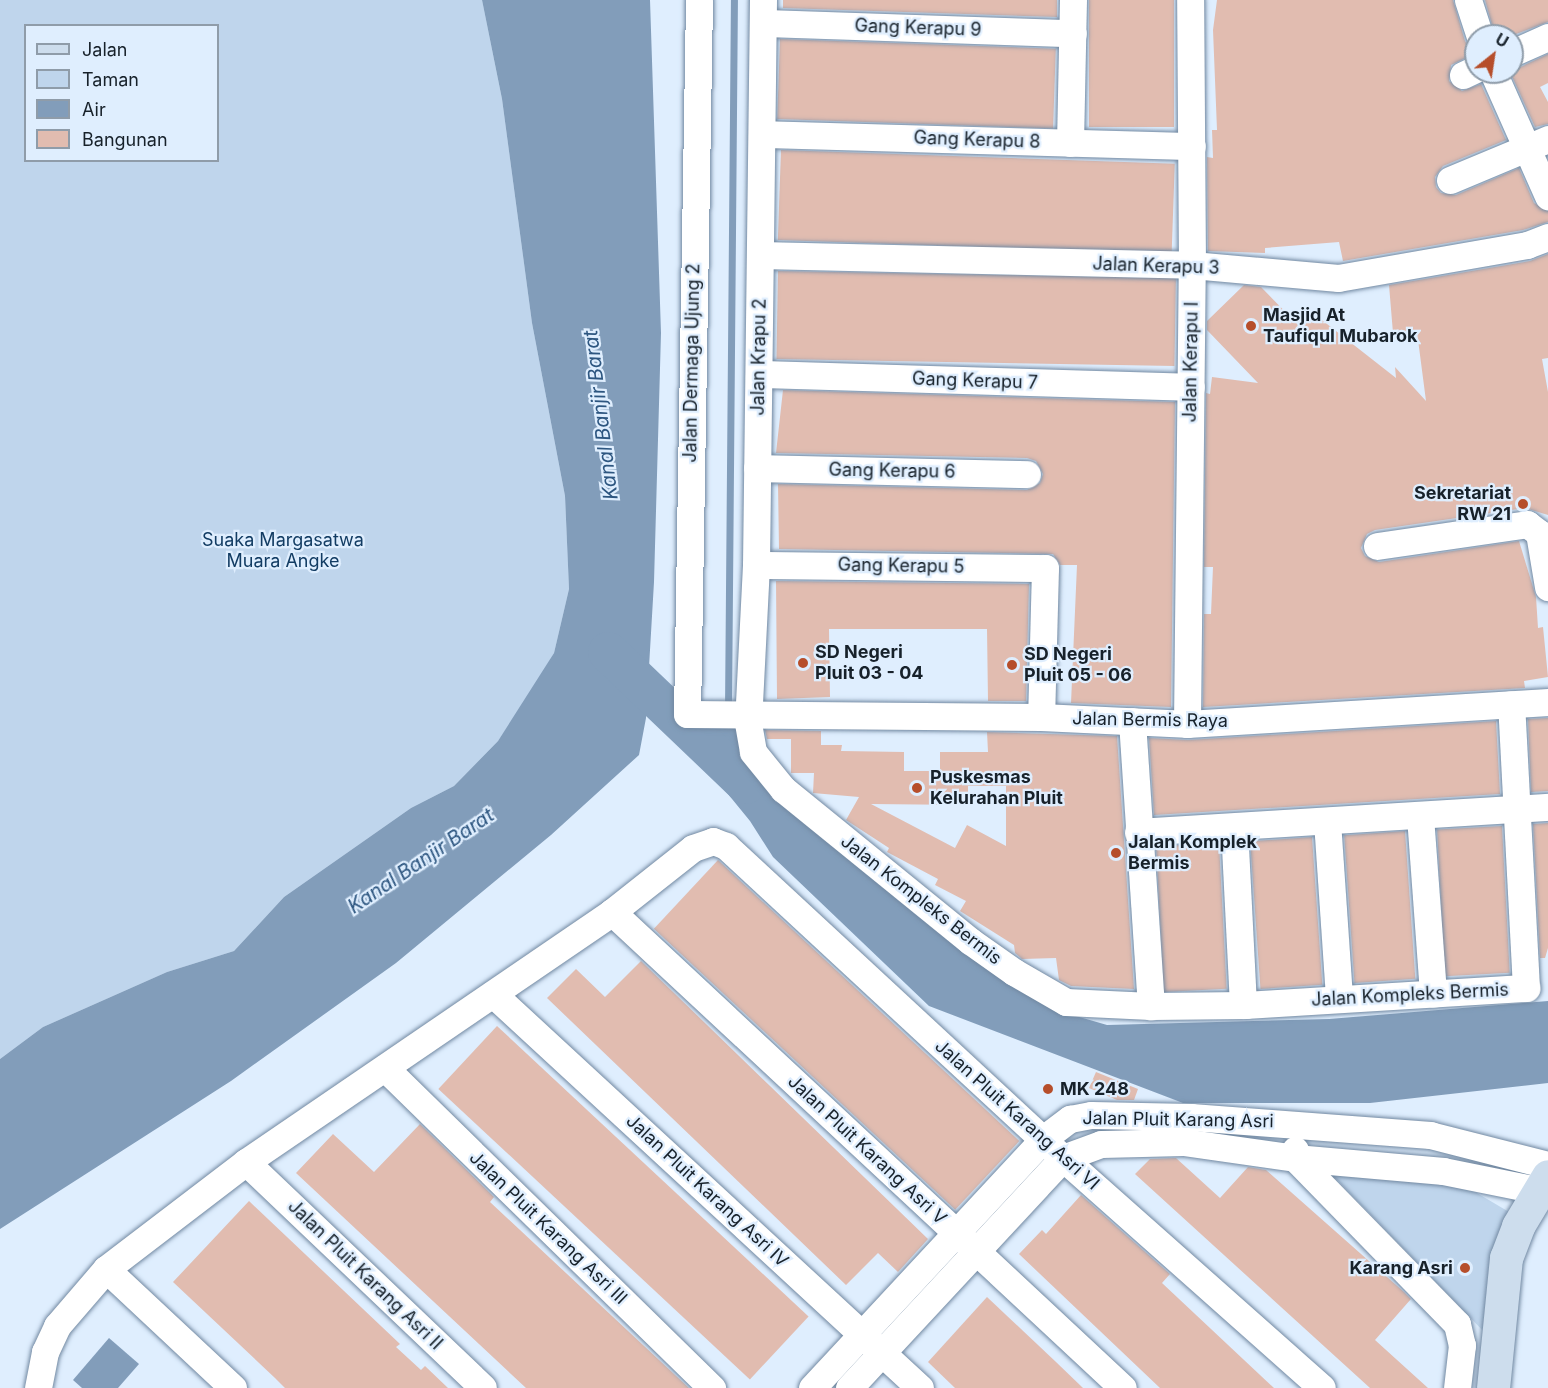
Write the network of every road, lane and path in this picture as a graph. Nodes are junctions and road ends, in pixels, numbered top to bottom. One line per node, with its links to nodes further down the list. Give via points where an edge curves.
1 (699, 0): 30 (street, Jalan Dermaga Ujung 2, via 686,710 691,717)
2 (1074, 0): 7 (street)
3 (1191, 0): 14 (street, Jalan Kerapu I)
4 (1468, 0): 6 (street)
5 (764, 11): 7 (street, Gang Kerapu 9); 11 (street, Jalan Krapu 2)
6 (1476, 24)
7 (1073, 33): 12 (street)
8 (1548, 37): 9 (street)
9 (1524, 48)
10 (1500, 84): 13 (street)
11 (762, 134): 12 (street, Gang Kerapu 8); 18 (street, Jalan Krapu 2)
12 (1070, 143): 14 (street, Gang Kerapu 8)
13 (1537, 144): 15 (street); 16 (street)
14 (1192, 146): 19 (street, Jalan Kerapu I)
15 (1450, 180)
16 (1548, 196)
17 (1548, 237): 19 (street, Jalan Kerapu 3, via 1527,245 1338,278)
18 (760, 255): 19 (street, Jalan Kerapu 3); 20 (street, Jalan Krapu 2)
19 (1192, 265): 21 (street, Jalan Kerapu I)
20 (759, 374): 21 (street, Gang Kerapu 7); 22 (street, Jalan Krapu 2)
21 (1191, 387): 33 (street, Jalan Kerapu I)
22 (757, 468): 23 (street, Gang Kerapu 6); 25 (street, Jalan Krapu 2)
23 (1027, 474)
24 (1377, 546): 26 (street, via 1527,524 1539,533)
25 (756, 565): 29 (street, Jalan Krapu 2); 31 (street, Gang Kerapu 5, via 1045,568)
26 (1548, 587)
27 (1548, 702): 28 (street, Jalan Bermis Raya)
28 (1511, 704): 33 (street, Jalan Bermis Raya); 35 (street)
29 (744, 715): 30 (street, Jalan Bermis Raya); 31 (street, Jalan Bermis Raya); 45 (street, Jalan Kompleks Bermis, via 753,752 783,789 970,941 1066,1002)
30 (697, 716)
31 (1041, 717): 32 (street, Jalan Bermis Raya)
32 (1132, 722): 33 (street, Jalan Bermis Raya); 39 (street)
33 (1186, 724)
34 (1548, 807): 35 (street)
35 (1515, 810): 36 (street); 42 (street, Jalan Kompleks Bermis, via 1526,988)
36 (1420, 816): 37 (street); 42 (street)
37 (1327, 821): 38 (street); 43 (street)
38 (1234, 827): 39 (street); 44 (street)
39 (1138, 832): 45 (street)
40 (612, 912): 41 (street); 48 (street, Jalan Pluit Karang Asri VI, via 693,848 713,841 726,846); 53 (street, Jalan Pluit Karang Asri V)
41 (493, 994): 46 (street); 56 (street, Jalan Pluit Karang Asri IV)
42 (1433, 994): 43 (street, Jalan Kompleks Bermis)
43 (1339, 999): 44 (street, Jalan Kompleks Bermis)
44 (1244, 1005): 45 (street, Jalan Kompleks Bermis)
45 (1151, 1006)
46 (385, 1068): 51 (street); 60 (street, Jalan Pluit Karang Asri III)
47 (1293, 1123): 48 (street, Jalan Pluit Karang Asri, via 1091,1115 1070,1119); 50 (street); 52 (street, Jalan Pluit Karang Asri, via 1430,1135)
48 (1043, 1139): 49 (street, Jalan Pluit Karang Asri VI); 53 (street, Jalan Pluit Karang Asri)
49 (1063, 1158): 50 (street, Jalan Pluit Karang Asri, via 1101,1144 1183,1142); 54 (street, Jalan Pluit Karang Asri); 65 (street, Jalan Pluit Karang Asri VI)
50 (1295, 1158): 52 (street, Jalan Pluit Karang Asri); 66 (street, via 1457,1324 1462,1345)
51 (246, 1162): 55 (street); 59 (street, Jalan Pluit Karang Asri II)
52 (1544, 1177): 67 (street, via 1506,1258)
53 (956, 1233): 54 (street, Jalan Pluit Karang Asri V); 56 (street, Jalan Pluit Karang Asri)
54 (976, 1252): 56 (street, Jalan Pluit Karang Asri); 64 (street, Jalan Pluit Karang Asri V)
55 (106, 1269): 57 (street, via 57,1326 45,1352); 58 (street)
56 (873, 1344): 61 (street, Jalan Pluit Karang Asri); 62 (street, Jalan Pluit Karang Asri); 63 (street, Jalan Pluit Karang Asri IV)
57 (38, 1388)
58 (233, 1388)
59 (483, 1388)
60 (712, 1388)
61 (812, 1388)
62 (849, 1388)
63 (920, 1388)
64 (1123, 1388)
65 (1322, 1388)
66 (1457, 1388)
67 (1493, 1388)

